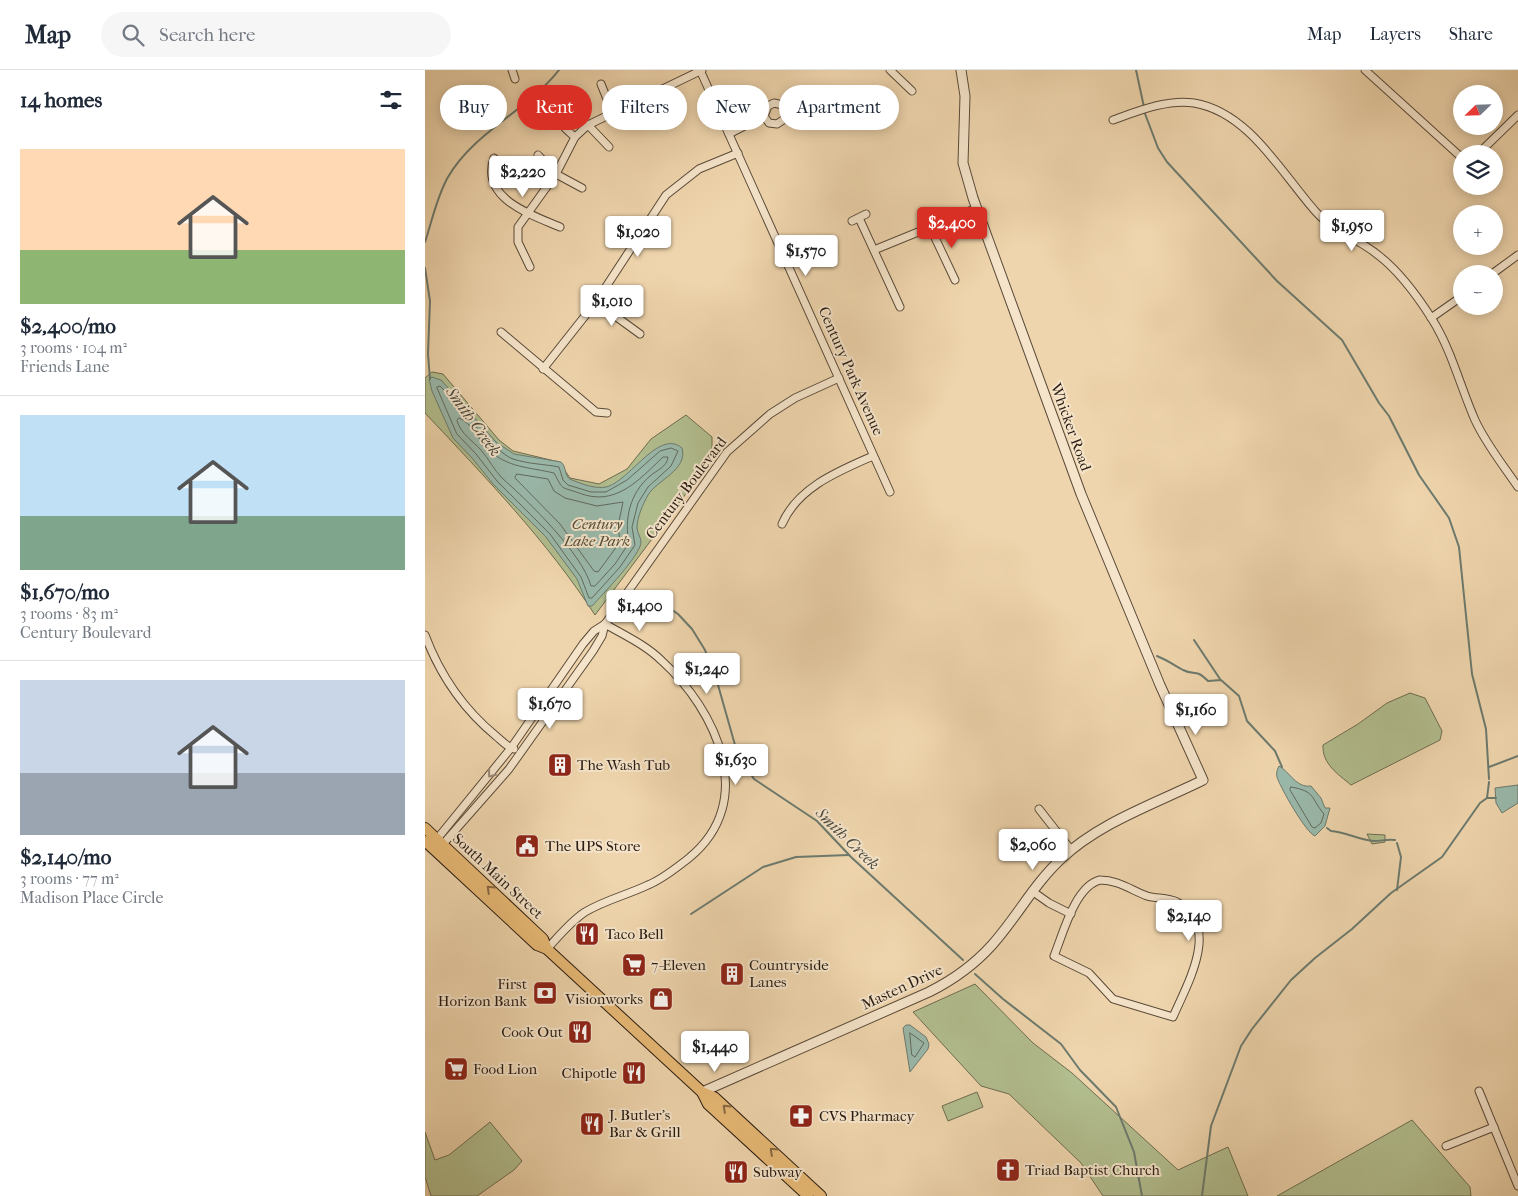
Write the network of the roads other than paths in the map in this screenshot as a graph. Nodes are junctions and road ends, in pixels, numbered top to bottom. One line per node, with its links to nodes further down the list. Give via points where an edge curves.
1 (512, 70): 6 (street)
2 (701, 70): 7 (street); 15 (street, Century Park Avenue)
3 (890, 70): 8 (street)
4 (961, 70): 25 (street, Whicker Road, via 965,96 963,163)
5 (1365, 70): 19 (street)
6 (515, 79)
7 (671, 85)
8 (912, 91)
9 (1518, 115): 17 (street)
10 (1113, 120): 38 (street, via 1149,107 1193,103 1228,116 1255,138 1317,214 1392,268)
11 (592, 129): 18 (street)
12 (568, 130): 16 (street)
13 (583, 130): 16 (street)
14 (737, 130): 15 (street)
15 (729, 134): 20 (street, Century Park Avenue)
16 (575, 137): 23 (street)
17 (1487, 145)
18 (609, 147)
19 (1453, 149)
20 (738, 153): 35 (street, via 699,169 666,195); 42 (street, Century Park Avenue)
21 (538, 155): 23 (street)
22 (493, 158): 26 (street, via 491,173 497,189 505,201)
23 (556, 174): 24 (street); 26 (street)
24 (582, 188)
25 (977, 208): 29 (street); 54 (street, Whicker Road, via 1081,494)
26 (526, 213): 28 (street); 33 (street, via 518,227 517,237)
27 (859, 218): 30 (street)
28 (561, 227)
29 (930, 227): 30 (street); 34 (street)
30 (874, 250): 37 (street)
31 (1518, 255): 32 (street)
32 (1503, 266)
33 (530, 267)
34 (955, 280)
35 (596, 302): 40 (street); 41 (street)
36 (1453, 302): 38 (street)
37 (900, 307)
38 (1431, 318): 45 (street, via 1453,358 1486,441)
39 (501, 332): 41 (street)
40 (640, 334)
41 (543, 369): 43 (street, via 596,412)
42 (839, 378): 44 (street, Century Park Avenue); 48 (street, Century Boulevard, via 783,405 727,452)
43 (607, 413)
44 (873, 456): 46 (street, Century Park Avenue); 47 (street, via 816,484 796,503)
45 (1518, 487)
46 (890, 492)
47 (782, 524)
48 (605, 624): 50 (street, Century Boulevard, via 595,631); 51 (street, Century Boulevard, via 602,636); 64 (street, via 656,656 700,704 713,728 723,758 725,794 712,832 689,858 654,883 585,912)
49 (425, 635): 52 (street, via 437,664 456,695 476,719)
50 (569, 664): 51 (street); 52 (street, Century Boulevard)
51 (578, 672): 53 (street, Century Boulevard)
52 (511, 748): 53 (street); 55 (street, Century Boulevard, one-way to 55)
53 (522, 752): 57 (street, Century Boulevard)
54 (1203, 780): 61 (street, Masten Drive, via 1100,830)
55 (465, 806): 57 (street); 60 (street, Century Boulevard)
56 (1039, 809): 61 (street)
57 (472, 812): 60 (street, Century Boulevard)
58 (425, 828): 60 (main road, South Main Street)
59 (425, 842): 64 (main road, South Main Street, via 537,945)
60 (440, 842): 64 (main road, South Main Street, one-way to 60, via 543,939)
61 (1071, 850): 62 (street, Masten Drive)
62 (1032, 891): 63 (street); 66 (street, Masten Drive, via 993,944 950,980)
63 (1071, 914): 63 (street, via 1084,888 1100,880 1151,897 1170,899 1189,911 1199,930 1199,946 1173,1017 1113,998 1089,973 1054,956)
64 (547, 949): 66 (main road, South Main Street)
65 (1479, 1091): 67 (street)
66 (702, 1092): 70 (main road, South Main Street, via 708,1104); 71 (main road, South Main Street, one-way to 66, via 715,1097)
67 (1494, 1127): 68 (street); 69 (street)
68 (1446, 1146)
69 (1518, 1186)
70 (808, 1196)
71 (821, 1196)

